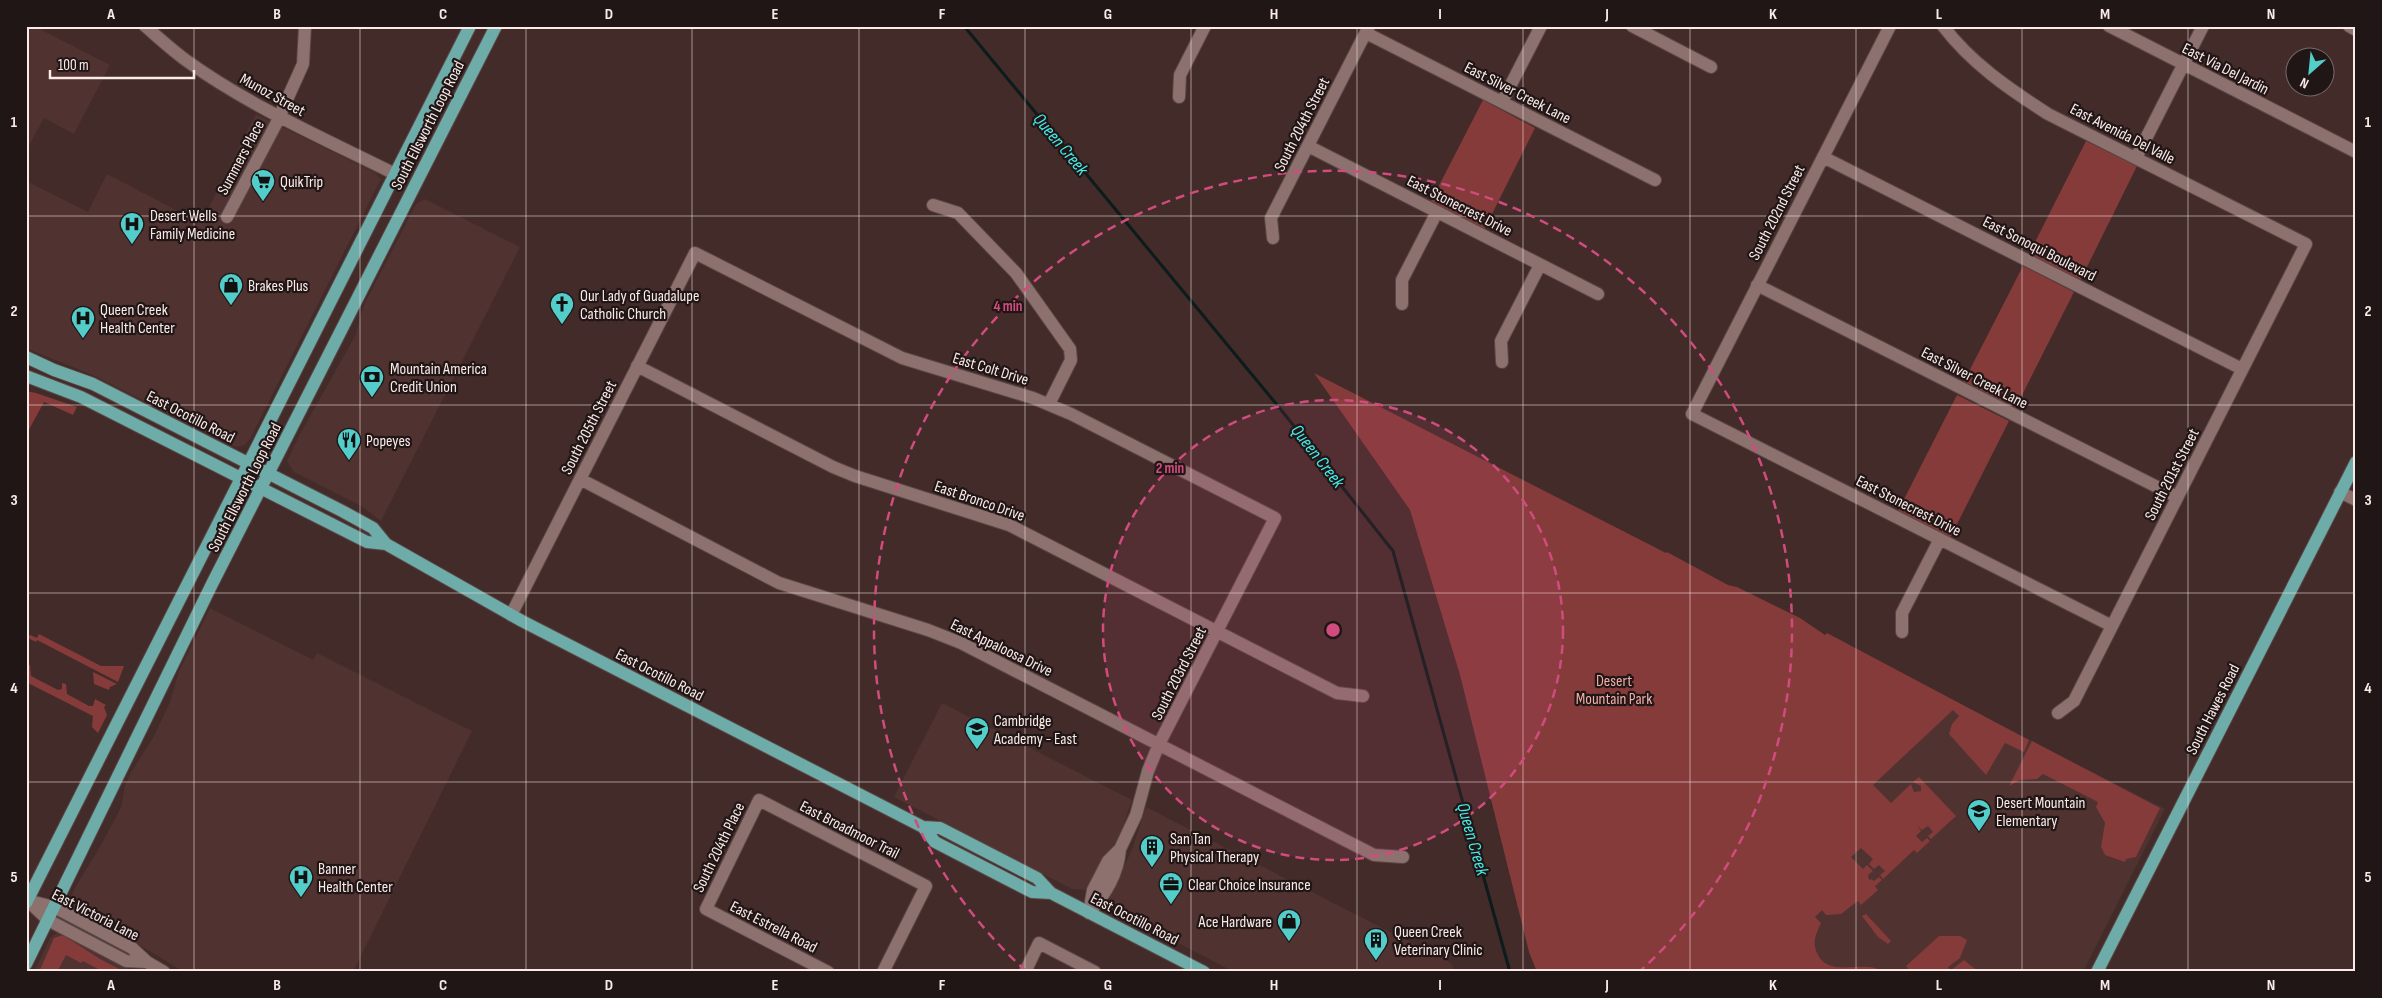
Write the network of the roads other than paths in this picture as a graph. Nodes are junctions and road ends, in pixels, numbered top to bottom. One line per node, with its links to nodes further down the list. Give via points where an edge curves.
1 (145, 26): 19 (street, Munoz Street, via 192,65)
2 (305, 26): 19 (street, Summers Place, via 303,64)
3 (470, 26): 24 (main road, South Ellsworth Loop Road)
4 (496, 26): 26 (main road, South Ellsworth Loop Road)
5 (1205, 26): 17 (street, via 1180,76)
6 (1541, 26): 18 (street)
7 (1632, 26): 16 (street)
8 (1890, 26): 22 (street, South 202nd Street)
9 (1943, 26): 23 (street, East Avenida Del Valle, via 1974,60 2012,91 2048,114)
10 (2109, 26): 15 (street, East Via Del Jardin)
11 (2203, 26): 15 (street)
12 (2349, 26): 14 (street)
13 (1367, 30): 18 (street, East Silver Creek Lane); 20 (street, South 204th Street)
14 (2356, 30)
15 (2184, 64): 21 (street, East Via Del Jardin); 23 (street)
16 (1711, 67)
17 (1179, 97)
18 (1502, 102): 25 (street, East Silver Creek Lane)
19 (279, 117): 24 (street, Munoz Street); 29 (street, Summers Place)
20 (1308, 146): 28 (street, East Stonecrest Drive); 30 (street, South 204th Street, via 1271,218)
21 (2356, 152)
22 (1823, 156): 34 (street, South 202nd Street); 40 (street, East Sonoqui Boulevard)
23 (2136, 158): 31 (street, East Avenida Del Valle)
24 (395, 174): 26 (main road); 45 (main road, South Ellsworth Loop Road)
25 (1655, 180)
26 (416, 184): 46 (main road, South Ellsworth Loop Road)
27 (933, 205): 42 (street, via 958,213 1016,273 1070,349 1071,360)
28 (1437, 212): 33 (street, East Stonecrest Drive); 36 (street, via 1402,280)
29 (227, 217)
30 (1274, 238)
31 (2306, 244): 40 (street, South 201st Street)
32 (695, 253): 39 (street, South 205th Street); 42 (street, East Colt Drive, via 902,358)
33 (1540, 264): 35 (street, East Stonecrest Drive); 38 (street, via 1501,340)
34 (1758, 285): 43 (street, South 202nd Street); 51 (street, East Silver Creek Lane)
35 (1598, 294)
36 (1402, 304)
37 (26, 357): 45 (main road, East Ocotillo Road, via 93,384)
38 (1502, 362)
39 (637, 366): 48 (street, South 205th Street); 58 (street, East Bronco Drive, via 833,467 1009,525)
40 (2242, 369): 51 (street, South 201st Street)
41 (26, 376): 47 (main road, East Ocotillo Road, via 81,397)
42 (1049, 404): 53 (street, East Colt Drive)
43 (1692, 414): 54 (street, East Stonecrest Drive)
44 (2356, 462): 50 (main road, South Hawes Road)
45 (248, 464): 46 (main road, East Ocotillo Road); 47 (main road, South Ellsworth Loop Road)
46 (268, 474): 49 (main road, South Ellsworth Loop Road); 55 (main road, East Ocotillo Road, via 373,528)
47 (241, 478): 49 (main road, East Ocotillo Road); 65 (main road, South Ellsworth Loop Road)
48 (580, 479): 56 (street, South 205th Street); 62 (street, East Appaloosa Drive, via 779,583 961,643)
49 (261, 488): 55 (main road, East Ocotillo Road, via 367,542); 66 (main road, South Ellsworth Loop Road)
50 (2340, 492): 52 (street); 78 (main road, South Hawes Road)
51 (2177, 497): 57 (street, South 201st Street)
52 (2356, 500)
53 (1275, 518): 58 (street, South 203rd Street)
54 (1940, 539): 57 (street, East Stonecrest Drive); 59 (street, via 1902,613)
55 (386, 544): 56 (main road, East Ocotillo Road)
56 (511, 615): 68 (main road, East Ocotillo Road, via 923,828 940,828 1037,878 1051,893)
57 (2112, 626): 61 (street, South 201st Street, via 2074,701)
58 (1218, 632): 60 (street, East Bronco Drive, via 1337,693); 62 (street, South 203rd Street)
59 (1902, 632)
60 (1363, 696)
61 (2058, 713)
62 (1159, 744): 64 (street, East Appaloosa Drive, via 1374,855); 68 (street, South 203rd Street, via 1136,815 1120,849 1108,862 1093,890)
63 (759, 800): 67 (street, South 204th Place); 74 (street, East Broadmoor Trail, via 926,886)
64 (1403, 857)
65 (27, 901): 66 (street, East Victoria Lane); 69 (street, East Victoria Lane)
66 (54, 907): 69 (main road, South Ellsworth Loop Road); 70 (street, East Victoria Lane, via 132,948)
67 (706, 909): 72 (street, East Estrella Road)
68 (1089, 913): 77 (main road, East Ocotillo Road)
69 (48, 920): 70 (street, East Victoria Lane, via 126,961); 71 (main road, South Ellsworth Loop Road)
70 (147, 962): 73 (street, East Victoria Lane)
71 (26, 964)
72 (821, 970)
73 (164, 972)
74 (883, 972)
75 (1025, 972): 76 (street, via 1039,943)
76 (1095, 972)
77 (1204, 972)
78 (2097, 972)

